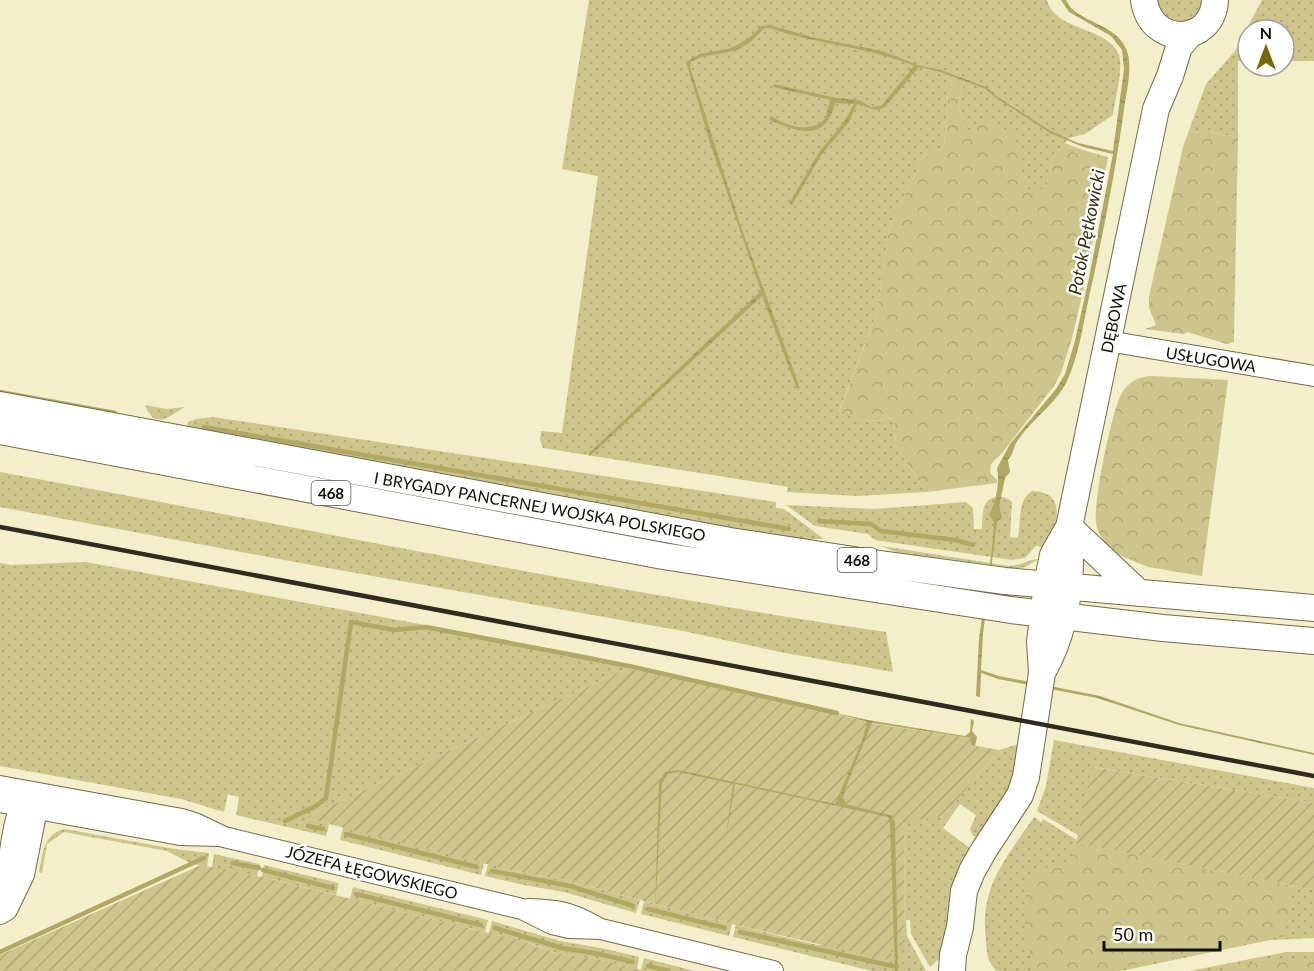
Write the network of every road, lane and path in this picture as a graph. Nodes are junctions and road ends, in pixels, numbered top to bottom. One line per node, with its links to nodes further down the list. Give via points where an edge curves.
1 (1215, 0): 3 (main road, DĘBOWA, via 1208,21)
2 (1146, 8): 3 (main road, via 1170,34); 4 (main road, DĘBOWA, via 1160,48)
3 (1191, 33): 4 (main road, DĘBOWA, via 1179,47)
4 (1156, 109): 5 (main road, DĘBOWA)
5 (1108, 341): 6 (street, USŁUGOWA); 9 (main road, DĘBOWA)
6 (1314, 376)
7 (0, 405): 10 (main road, I BRYGADY PANCERNEJ WOJSKA POLSKIEGO / 468, via 730,541)
8 (0, 431): 13 (main road, I BRYGADY PANCERNEJ WOJSKA POLSKIEGO / 468, via 663,556)
9 (1069, 527): 10 (main road, DĘBOWA, via 1072,558); 11 (main road)
10 (1057, 585): 11 (main road, I BRYGADY PANCERNEJ WOJSKA POLSKIEGO / 468); 14 (main road)
11 (1139, 593): 12 (main road, I BRYGADY PANCERNEJ WOJSKA POLSKIEGO / 468)
12 (1314, 608)
13 (1011, 610): 14 (main road, I BRYGADY PANCERNEJ WOJSKA POLSKIEGO / 468); 16 (main road)
14 (1054, 615): 15 (main road, I BRYGADY PANCERNEJ WOJSKA POLSKIEGO / 468); 16 (main road); 17 (main road, via 1054,652)
15 (1314, 641)
16 (1040, 642): 17 (main road)
17 (1042, 673): 22 (main road, via 1026,777 1020,795 972,871 964,891)
18 (0, 786): 19 (street, JÓZEFA ŁĘGOWSKIEGO)
19 (22, 802): 20 (street); 21 (street, via 22,882 7,910); 23 (street, JÓZEFA ŁĘGOWSKIEGO, via 182,819 222,836 522,909 552,924 601,929)
20 (0, 894)
21 (0, 914)
22 (960, 927): 24 (main road); 25 (main road)
23 (773, 971)
24 (952, 971)
25 (971, 971)

